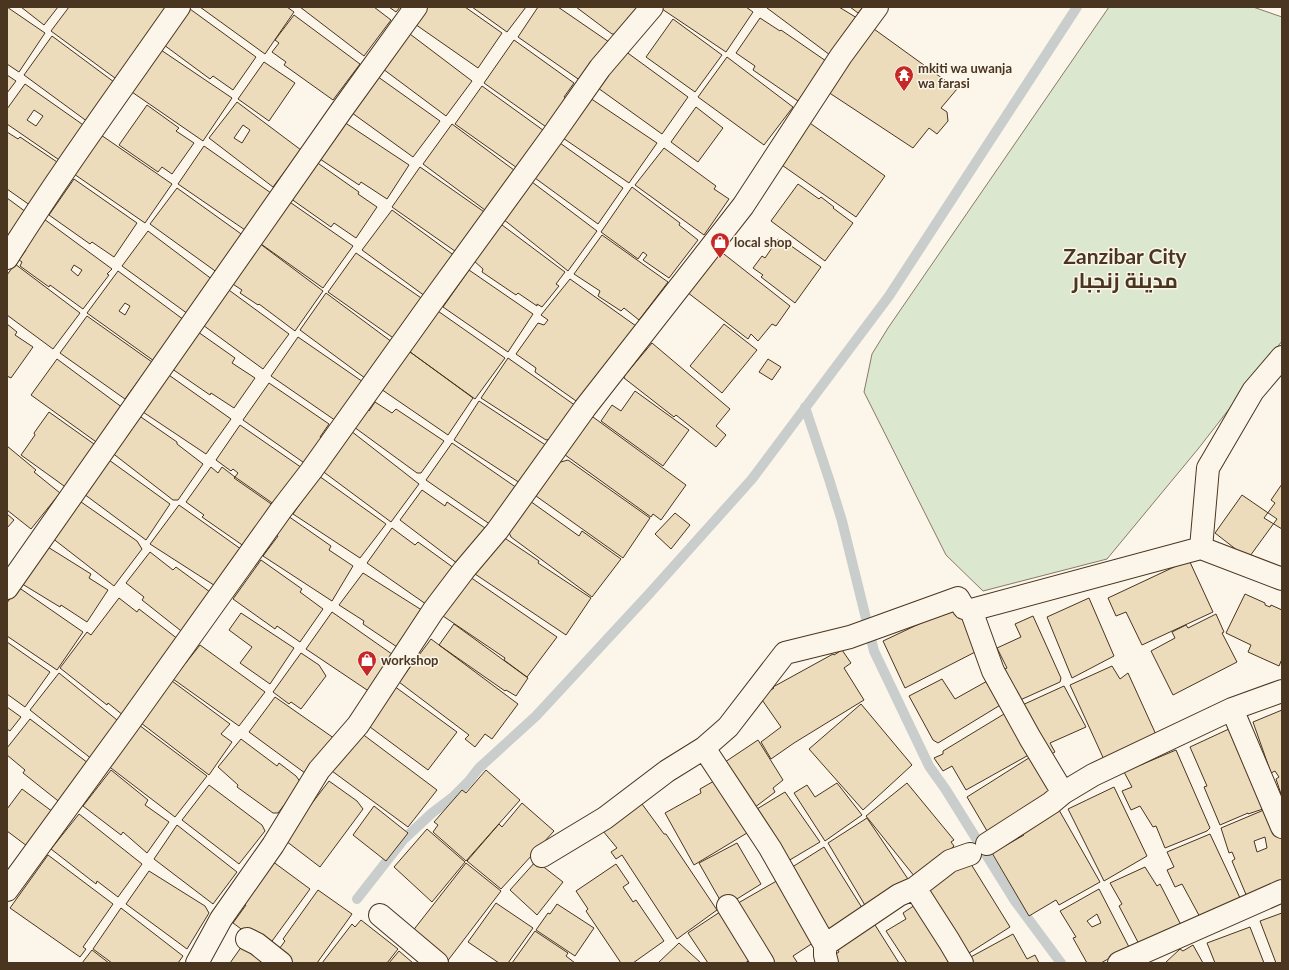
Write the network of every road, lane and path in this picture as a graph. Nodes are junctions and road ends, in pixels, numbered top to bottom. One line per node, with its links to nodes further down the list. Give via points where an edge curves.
1 (179, 7): 5 (street, via 98,121)
2 (416, 7): 9 (street)
3 (652, 7): 18 (street, via 600,68)
4 (877, 7): 24 (street, via 840,56 743,206 585,408 497,531 433,611 358,725 319,770 273,845 221,919)
5 (7, 258)
6 (1282, 357): 7 (street, via 1253,391 1208,468)
7 (1200, 548): 8 (street); 10 (street)
8 (1282, 579)
9 (7, 588)
10 (971, 610): 13 (street, via 964,608 958,598 850,637 785,653 728,727); 14 (street, via 993,672)
11 (1282, 691): 12 (street)
12 (1232, 709): 14 (street, via 1093,775); 15 (street)
13 (704, 748): 16 (street, via 667,771 605,818); 23 (street, via 770,848)
14 (1063, 793): 17 (street, via 979,849 950,861)
15 (1282, 827)
16 (542, 856)
17 (915, 888): 23 (street, via 899,895); 28 (street)
18 (7, 890)
19 (1282, 891): 29 (street)
20 (728, 906): 27 (street)
21 (380, 915): 26 (street)
22 (247, 939): 25 (street, via 258,944)
23 (826, 954)
24 (198, 963)
25 (281, 963)
26 (437, 963)
27 (763, 963)
28 (962, 963)
29 (1119, 963)

